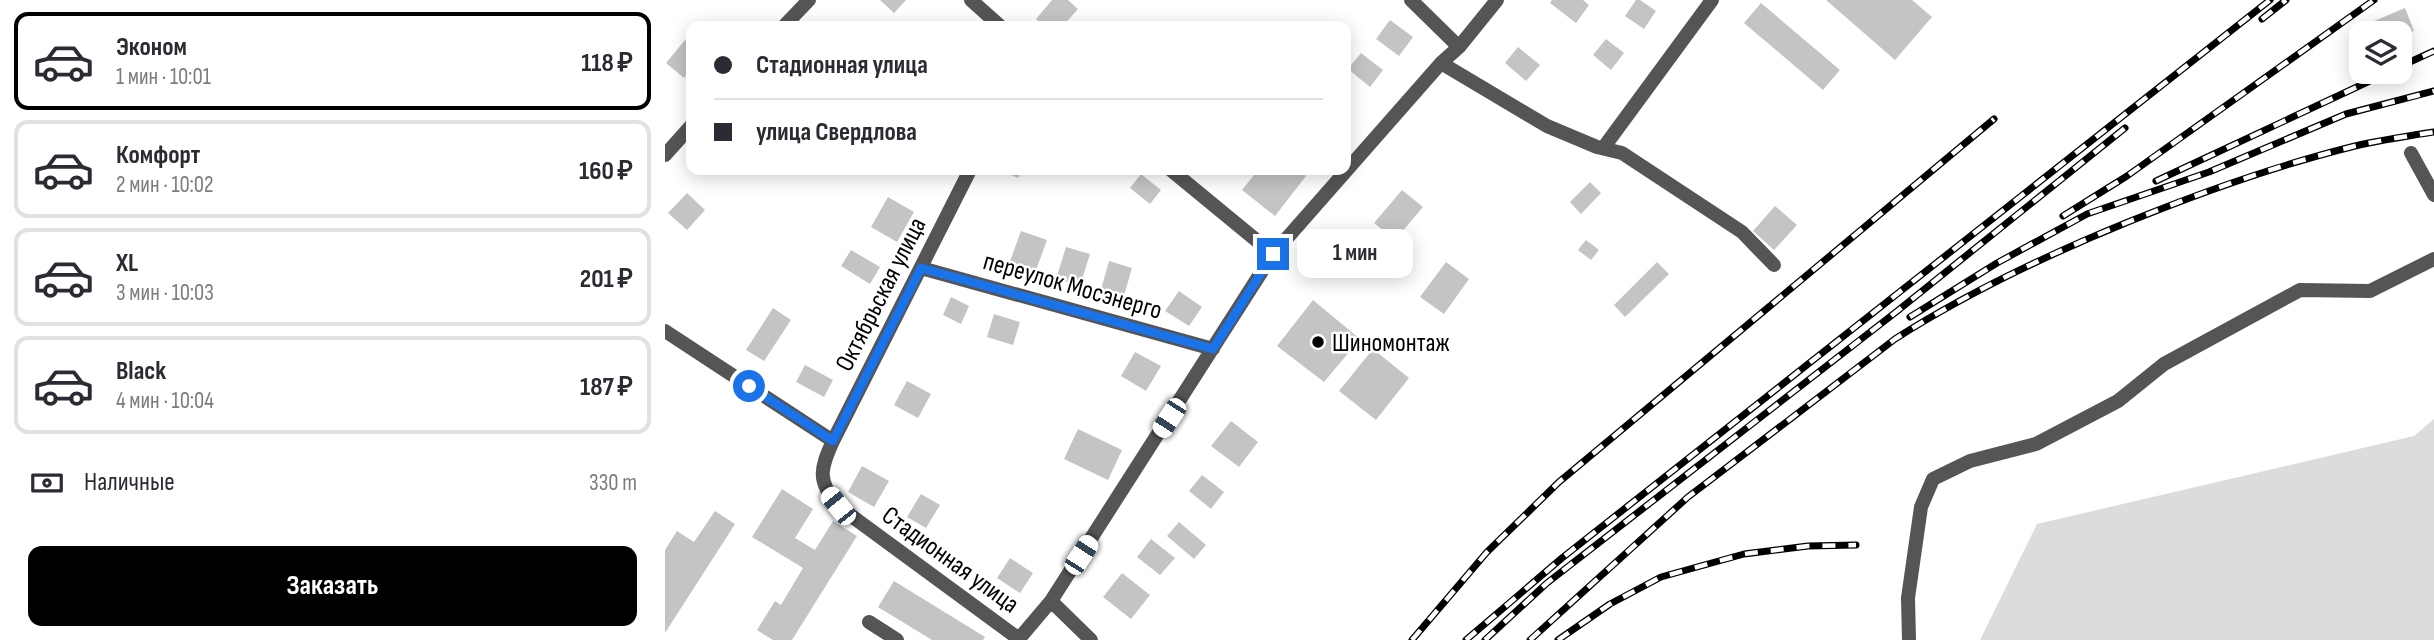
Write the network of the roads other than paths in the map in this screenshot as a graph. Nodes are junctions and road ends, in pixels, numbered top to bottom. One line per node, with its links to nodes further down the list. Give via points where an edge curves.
1 (809, 0): 6 (street)
2 (971, 0): 7 (street)
3 (1411, 0): 8 (street)
4 (1497, 0): 8 (street)
5 (1712, 0): 11 (street)
6 (789, 21)
7 (994, 21)
8 (1458, 47): 9 (street)
9 (1441, 63): 11 (street, via 1547,126); 14 (street)
10 (686, 132): 13 (street)
11 (1604, 147): 21 (street, via 1622,153 1742,232)
12 (2411, 153): 18 (street)
13 (665, 155)
14 (1351, 165)
15 (968, 175): 22 (street, Октябрьская улица)
16 (1177, 175): 19 (street)
17 (1342, 175): 19 (street)
18 (2434, 195)
19 (1273, 254): 24 (street)
20 (2434, 259): 31 (street, via 2369,290 2300,290 2164,364 2118,401 2036,444 1970,461 1933,479 1921,507 1908,598)
21 (1774, 265)
22 (921, 268): 24 (street, переулок Мосэнерго); 25 (street, Октябрьская улица)
23 (665, 331): 25 (street)
24 (1213, 349): 26 (street)
25 (833, 441): 28 (street, Стадионная улица, via 821,466 827,493 838,506)
26 (1051, 601): 28 (street); 30 (street, Стадионная улица)
27 (869, 621): 29 (street)
28 (1018, 639)
29 (897, 640)
30 (1091, 640)
31 (1909, 640)

